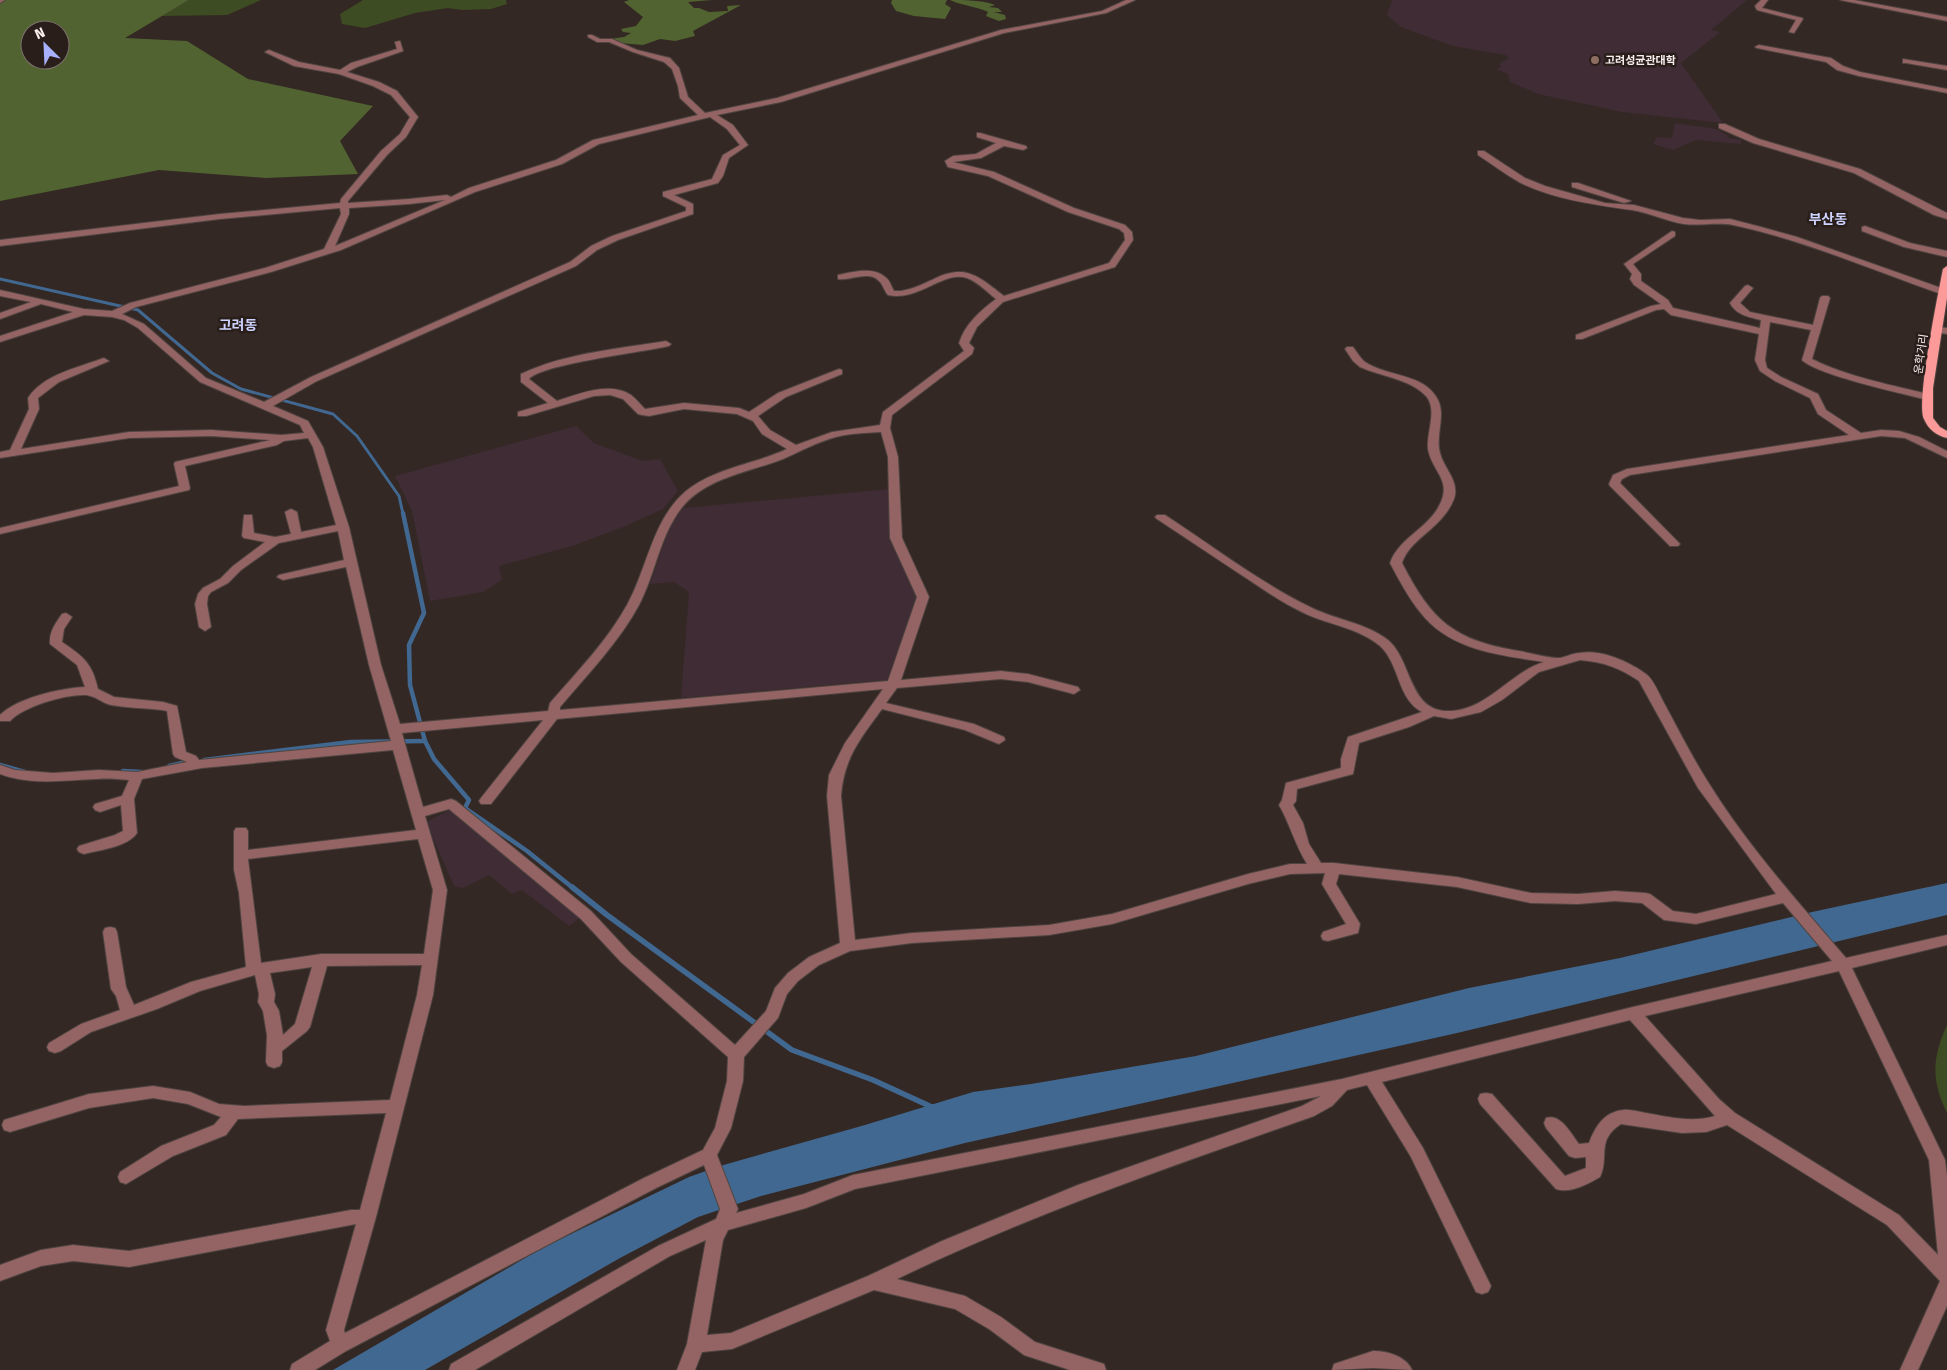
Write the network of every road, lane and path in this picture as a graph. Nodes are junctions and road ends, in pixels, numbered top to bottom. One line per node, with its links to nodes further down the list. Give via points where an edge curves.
1 (1132, 0): 14 (street, via 1104,12 1003,31 816,90)
2 (1765, 0): 5 (street, via 1759,9 1800,19)
3 (1843, 0): 4 (street)
4 (1947, 19)
5 (1792, 32)
6 (590, 36): 14 (street, via 667,60 675,68 684,98)
7 (398, 42): 12 (street, via 401,50)
8 (1759, 47): 13 (street, via 1828,60 1859,74)
9 (269, 52): 12 (street, via 296,64)
10 (1906, 61): 11 (street)
11 (1947, 68)
12 (341, 72): 22 (street, via 394,94 414,117 403,135)
13 (1947, 91)
14 (707, 115): 21 (street, via 596,142 559,162); 54 (street, via 730,127 744,145 726,155 722,171 715,181 666,194 690,206 690,212 615,238 594,248 573,264 314,379)
15 (1722, 126): 24 (street, via 1764,144 1857,170)
16 (980, 135): 17 (street)
17 (1003, 144): 18 (street); 36 (street, via 978,156 953,158 949,162 991,174 1070,210 1122,227 1128,232 1129,240 1112,265)
18 (1023, 148)
19 (1481, 153): 23 (street, via 1528,183 1574,197)
20 (1575, 186): 23 (street, via 1628,202)
21 (466, 193): 22 (street, via 414,202); 28 (street)
22 (344, 204): 27 (street); 28 (street, via 345,214)
23 (1631, 208): 33 (street, via 1700,224 1730,222 1758,229)
24 (1947, 216)
25 (1865, 229): 29 (street, via 1907,245)
26 (1672, 234): 38 (street, via 1628,264 1637,274 1637,284)
27 (0, 243)
28 (328, 251): 40 (street)
29 (1947, 254)
30 (1947, 269): 33 (main road, 운학거리)
31 (841, 277): 36 (street, via 870,274 883,279 891,293 901,295 940,279 970,276)
32 (1748, 288): 42 (street, via 1736,306 1747,314)
33 (1944, 292): 44 (main road, 운학거리)
34 (0, 293): 37 (street)
35 (1825, 298): 43 (street)
36 (1002, 299): 57 (street, via 989,308 965,335 964,343 969,352 887,414)
37 (41, 301): 39 (street); 41 (street)
38 (1667, 306): 45 (street, via 1684,316); 46 (street)
39 (84, 312): 40 (street); 47 (street)
40 (116, 312): 54 (street, via 141,326 203,380)
41 (0, 316)
42 (1766, 318): 43 (street); 45 (street)
43 (1815, 328): 52 (street, via 1807,360 1810,362)
44 (1942, 331): 52 (main road, 운학거리)
45 (1764, 332): 59 (street, via 1760,360 1763,369 1814,396 1822,412)
46 (1579, 337)
47 (0, 339)
48 (666, 344): 53 (street, via 584,358 524,376 524,380)
49 (1350, 349): 78 (street, via 1363,365 1422,389 1431,396 1436,413 1434,457 1450,489 1436,520 1403,548 1396,563 1427,614 1443,630 1470,644)
50 (104, 361): 63 (street, via 48,385 34,397 34,409)
51 (839, 372): 56 (street, via 782,395)
52 (1928, 397): 60 (main road, 운학거리, via 1928,418)
53 (556, 404): 55 (street); 56 (street, via 593,393 611,392 627,397 642,412 684,406 739,411)
54 (267, 405): 58 (street, via 304,422)
55 (522, 414)
56 (750, 416): 62 (street, via 757,419 766,432)
57 (885, 428): 62 (street, via 840,433); 79 (street, via 893,457 896,538 923,596)
58 (311, 435): 61 (street); 69 (street, via 318,447)
59 (1858, 436): 65 (street, via 1898,432); 73 (street, via 1627,472 1617,477 1614,484)
60 (1947, 436)
61 (281, 438): 63 (street, via 211,432 130,435); 70 (street, via 179,464 185,488)
62 (796, 449): 85 (street, via 716,478 682,501 666,520 634,604 606,645 554,706)
63 (14, 453): 64 (street)
64 (0, 455)
65 (1947, 455)
66 (292, 512): 71 (street)
67 (248, 517): 72 (street, via 248,536)
68 (1161, 517): 83 (street, via 1281,596 1309,611 1368,632 1385,644 1394,654 1419,705)
69 (342, 527): 71 (street); 74 (street)
70 (0, 531)
71 (298, 536): 72 (street)
72 (274, 540): 77 (street, via 224,581 206,590 201,604)
73 (1674, 544)
74 (351, 562): 75 (street); 86 (street, via 375,666)
75 (283, 577)
76 (66, 618): 81 (street, via 59,626 56,644 88,670)
77 (206, 627)
78 (1561, 661): 83 (street, via 1535,670 1477,709 1451,715); 101 (street, via 1580,656 1602,658 1627,667 1644,680 1703,785)
79 (894, 683): 80 (street, via 1001,675); 82 (street); 85 (street)
80 (1074, 690)
81 (92, 692): 84 (street, via 69,691); 88 (street, via 110,701 173,709 180,754)
82 (880, 705): 87 (street, via 969,728); 105 (street, via 851,744 836,775 834,796)
83 (1433, 712): 99 (street, via 1353,740 1348,771 1291,786 1286,804 1302,844)
84 (5, 714)
85 (554, 714): 86 (street, via 410,727); 92 (street)
86 (397, 739): 88 (street); 94 (street)
87 (999, 740)
88 (194, 762): 90 (street)
89 (0, 769): 90 (street, via 13,774 53,777)
90 (137, 776): 91 (street)
91 (127, 799): 93 (street); 97 (street, via 130,833)
92 (486, 801)
93 (100, 807)
94 (418, 813): 96 (street); 113 (street, via 451,804 586,915 626,958)
95 (241, 831): 98 (street)
96 (424, 834): 98 (street); 107 (street, via 440,890)
97 (84, 849)
98 (242, 855): 109 (street, via 242,883)
99 (1317, 868): 100 (street); 105 (street, via 1290,869 1112,919 1049,930 912,938)
100 (1334, 868): 101 (street, via 1457,882 1531,898 1645,898 1669,916 1696,919); 103 (street, via 1329,884 1353,929)
101 (1788, 899): 106 (street)
102 (110, 932): 110 (street, via 119,990)
103 (1328, 936)
104 (1947, 940): 106 (street)
105 (848, 946): 113 (street, via 814,961 793,976 780,992 773,1014)
106 (1839, 958): 111 (street); 127 (street, via 1937,1160)
107 (430, 959): 108 (street); 117 (street, via 425,995)
108 (321, 960): 109 (street); 109 (street, via 302,1027 275,1055 275,1035 266,1002 267,994)
109 (258, 969): 110 (street, via 196,986)
110 (128, 1013): 112 (street, via 86,1028)
111 (1633, 1013): 114 (street); 119 (street)
112 (54, 1047)
113 (740, 1051): 123 (street, via 723,1128)
114 (1371, 1078): 115 (street); 131 (street, via 1418,1153)
115 (1342, 1085): 126 (street, via 853,1182 806,1201); 130 (street, via 1326,1101 1308,1111 1084,1190 948,1246)
116 (1486, 1098): 122 (street, via 1562,1184 1594,1172)
117 (396, 1106): 118 (street); 125 (street)
118 (234, 1112): 121 (street, via 216,1110 190,1098 153,1092 89,1101); 124 (street, via 220,1130 189,1140)
119 (1729, 1118): 122 (street, via 1706,1125 1682,1126 1615,1117 1607,1124); 129 (street, via 1893,1220)
120 (1552, 1123): 122 (street, via 1576,1151)
121 (10, 1124)
122 (1595, 1150)
123 (710, 1160): 126 (street, via 729,1209); 133 (street, via 650,1183)
124 (126, 1177)
125 (367, 1217): 128 (street, via 351,1217 129,1259 73,1253 41,1258); 133 (street, via 335,1330)
126 (719, 1225): 134 (street); 136 (street, via 664,1251)
127 (1947, 1257)
128 (0, 1273)
129 (1947, 1276)
130 (874, 1282): 134 (street, via 732,1341); 138 (street, via 959,1302 995,1322 1030,1349)
131 (1482, 1286)
132 (1946, 1293): 141 (street)
133 (340, 1344): 135 (street)
134 (696, 1344): 137 (street)
135 (299, 1370)
136 (458, 1370)
137 (686, 1370)
138 (1097, 1370)
139 (1341, 1370): 140 (street, via 1366,1359 1394,1363)
140 (1403, 1370)
141 (1909, 1370)

